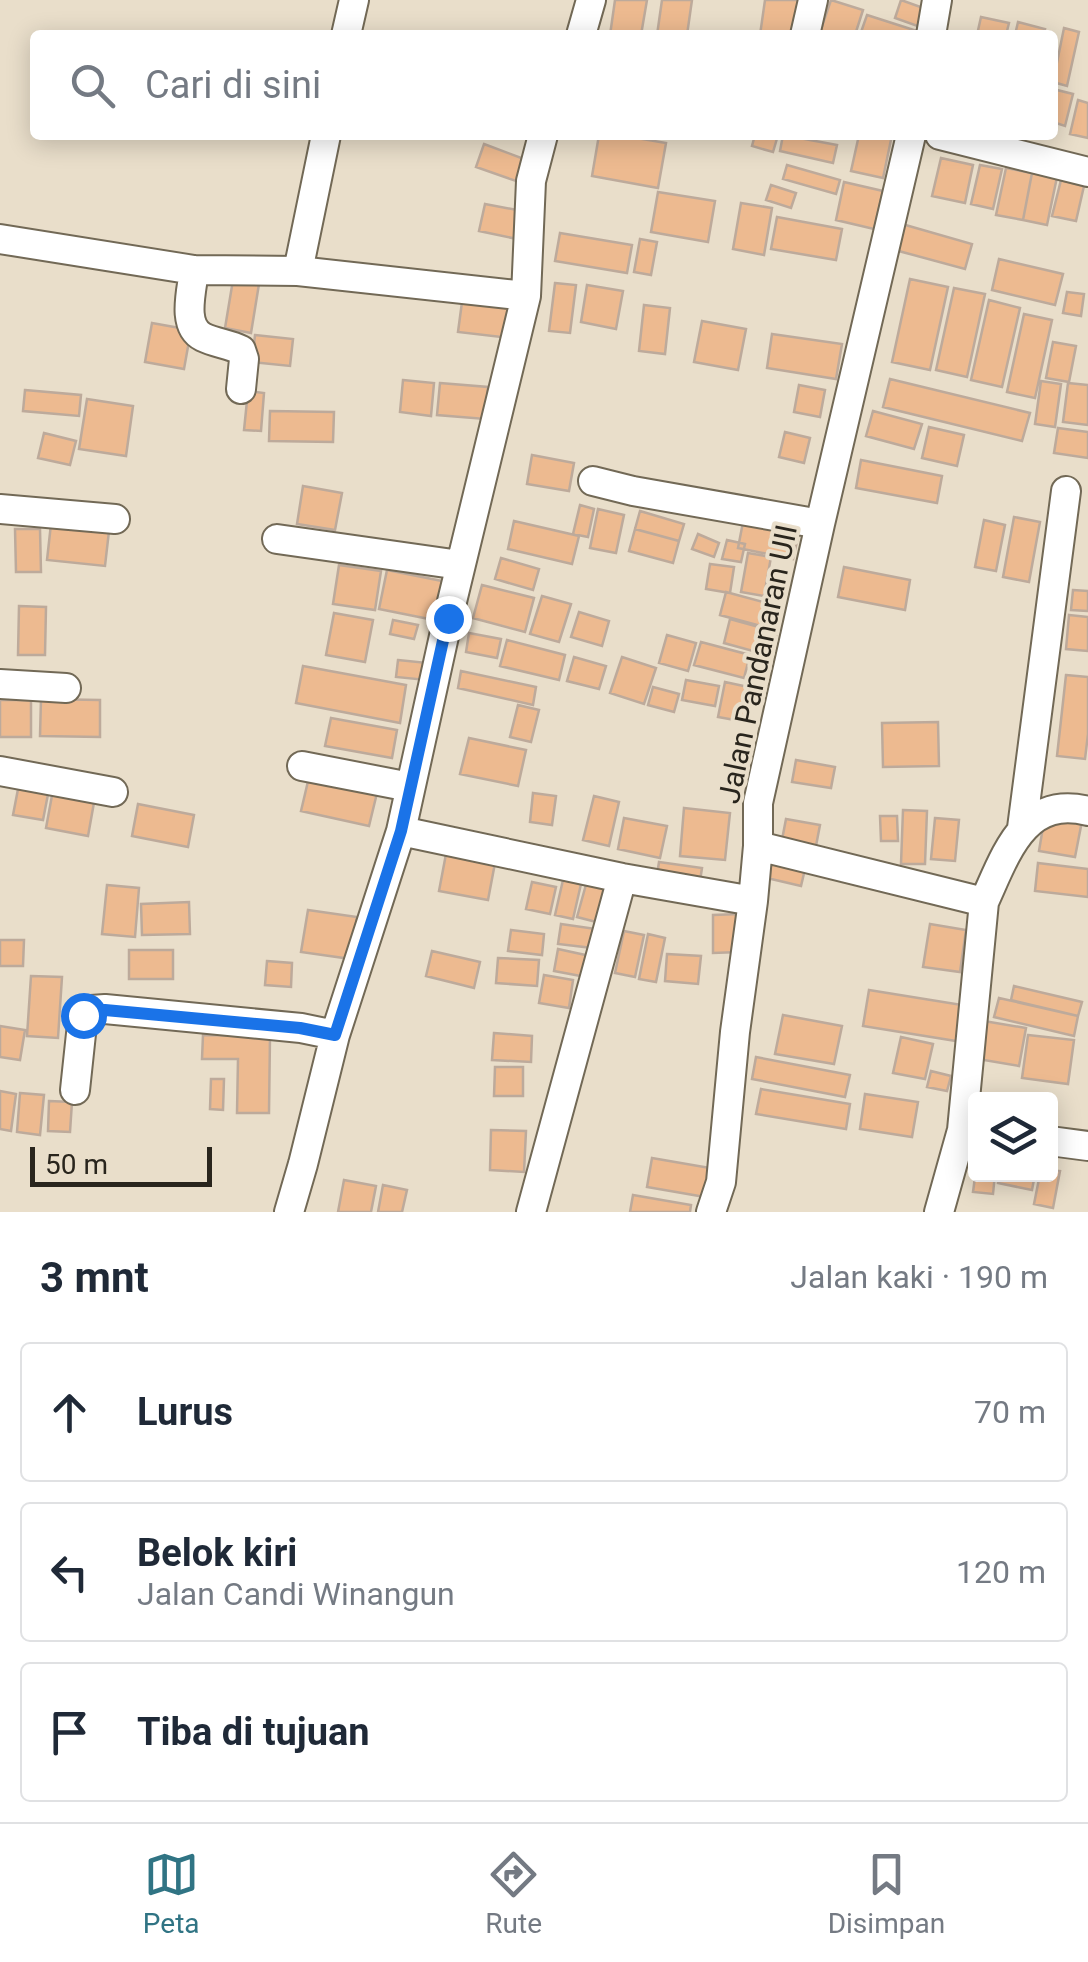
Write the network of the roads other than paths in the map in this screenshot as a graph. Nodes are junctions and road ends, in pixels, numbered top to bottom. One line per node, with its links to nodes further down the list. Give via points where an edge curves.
1 (354, 0): 5 (street)
2 (591, 0): 6 (street)
3 (813, 0): 7 (street)
4 (937, 0): 8 (street)
5 (347, 30)
6 (583, 30)
7 (806, 30)
8 (931, 30)
9 (325, 140): 16 (street)
10 (542, 140): 17 (street, via 531,181)
11 (910, 140): 23 (street, Jalan Pandanaran UII)
12 (960, 140): 13 (street)
13 (1088, 172)
14 (0, 239): 15 (street)
15 (194, 270): 16 (street); 18 (street, via 192,330 241,350)
16 (298, 271): 17 (street)
17 (526, 296): 25 (street)
18 (241, 389)
19 (593, 480): 23 (street)
20 (1066, 491): 33 (street)
21 (0, 509): 22 (street)
22 (114, 519)
23 (820, 524): 35 (street, Jalan Pandanaran UII, via 758,804)
24 (277, 539): 25 (street)
25 (460, 565): 30 (street)
26 (0, 684): 27 (street)
27 (66, 688)
28 (302, 766): 30 (street)
29 (0, 771): 31 (street)
30 (410, 787): 34 (street)
31 (112, 792)
32 (1088, 812): 33 (street, via 1045,812)
33 (1022, 828): 38 (street)
34 (401, 831): 36 (street); 39 (street)
35 (758, 846): 37 (street, Jalan Pandanaran UII); 38 (street)
36 (622, 878): 37 (street); 46 (street)
37 (753, 901): 47 (street, Jalan Pandanaran UII, via 722,1182)
38 (984, 902): 41 (street)
39 (335, 1035): 40 (street, via 91,1010 83,1015); 45 (street)
40 (75, 1090)
41 (972, 1092)
42 (968, 1134): 48 (street)
43 (1058, 1142): 44 (street)
44 (1088, 1146)
45 (289, 1212)
46 (531, 1212)
47 (711, 1212)
48 (938, 1212)

